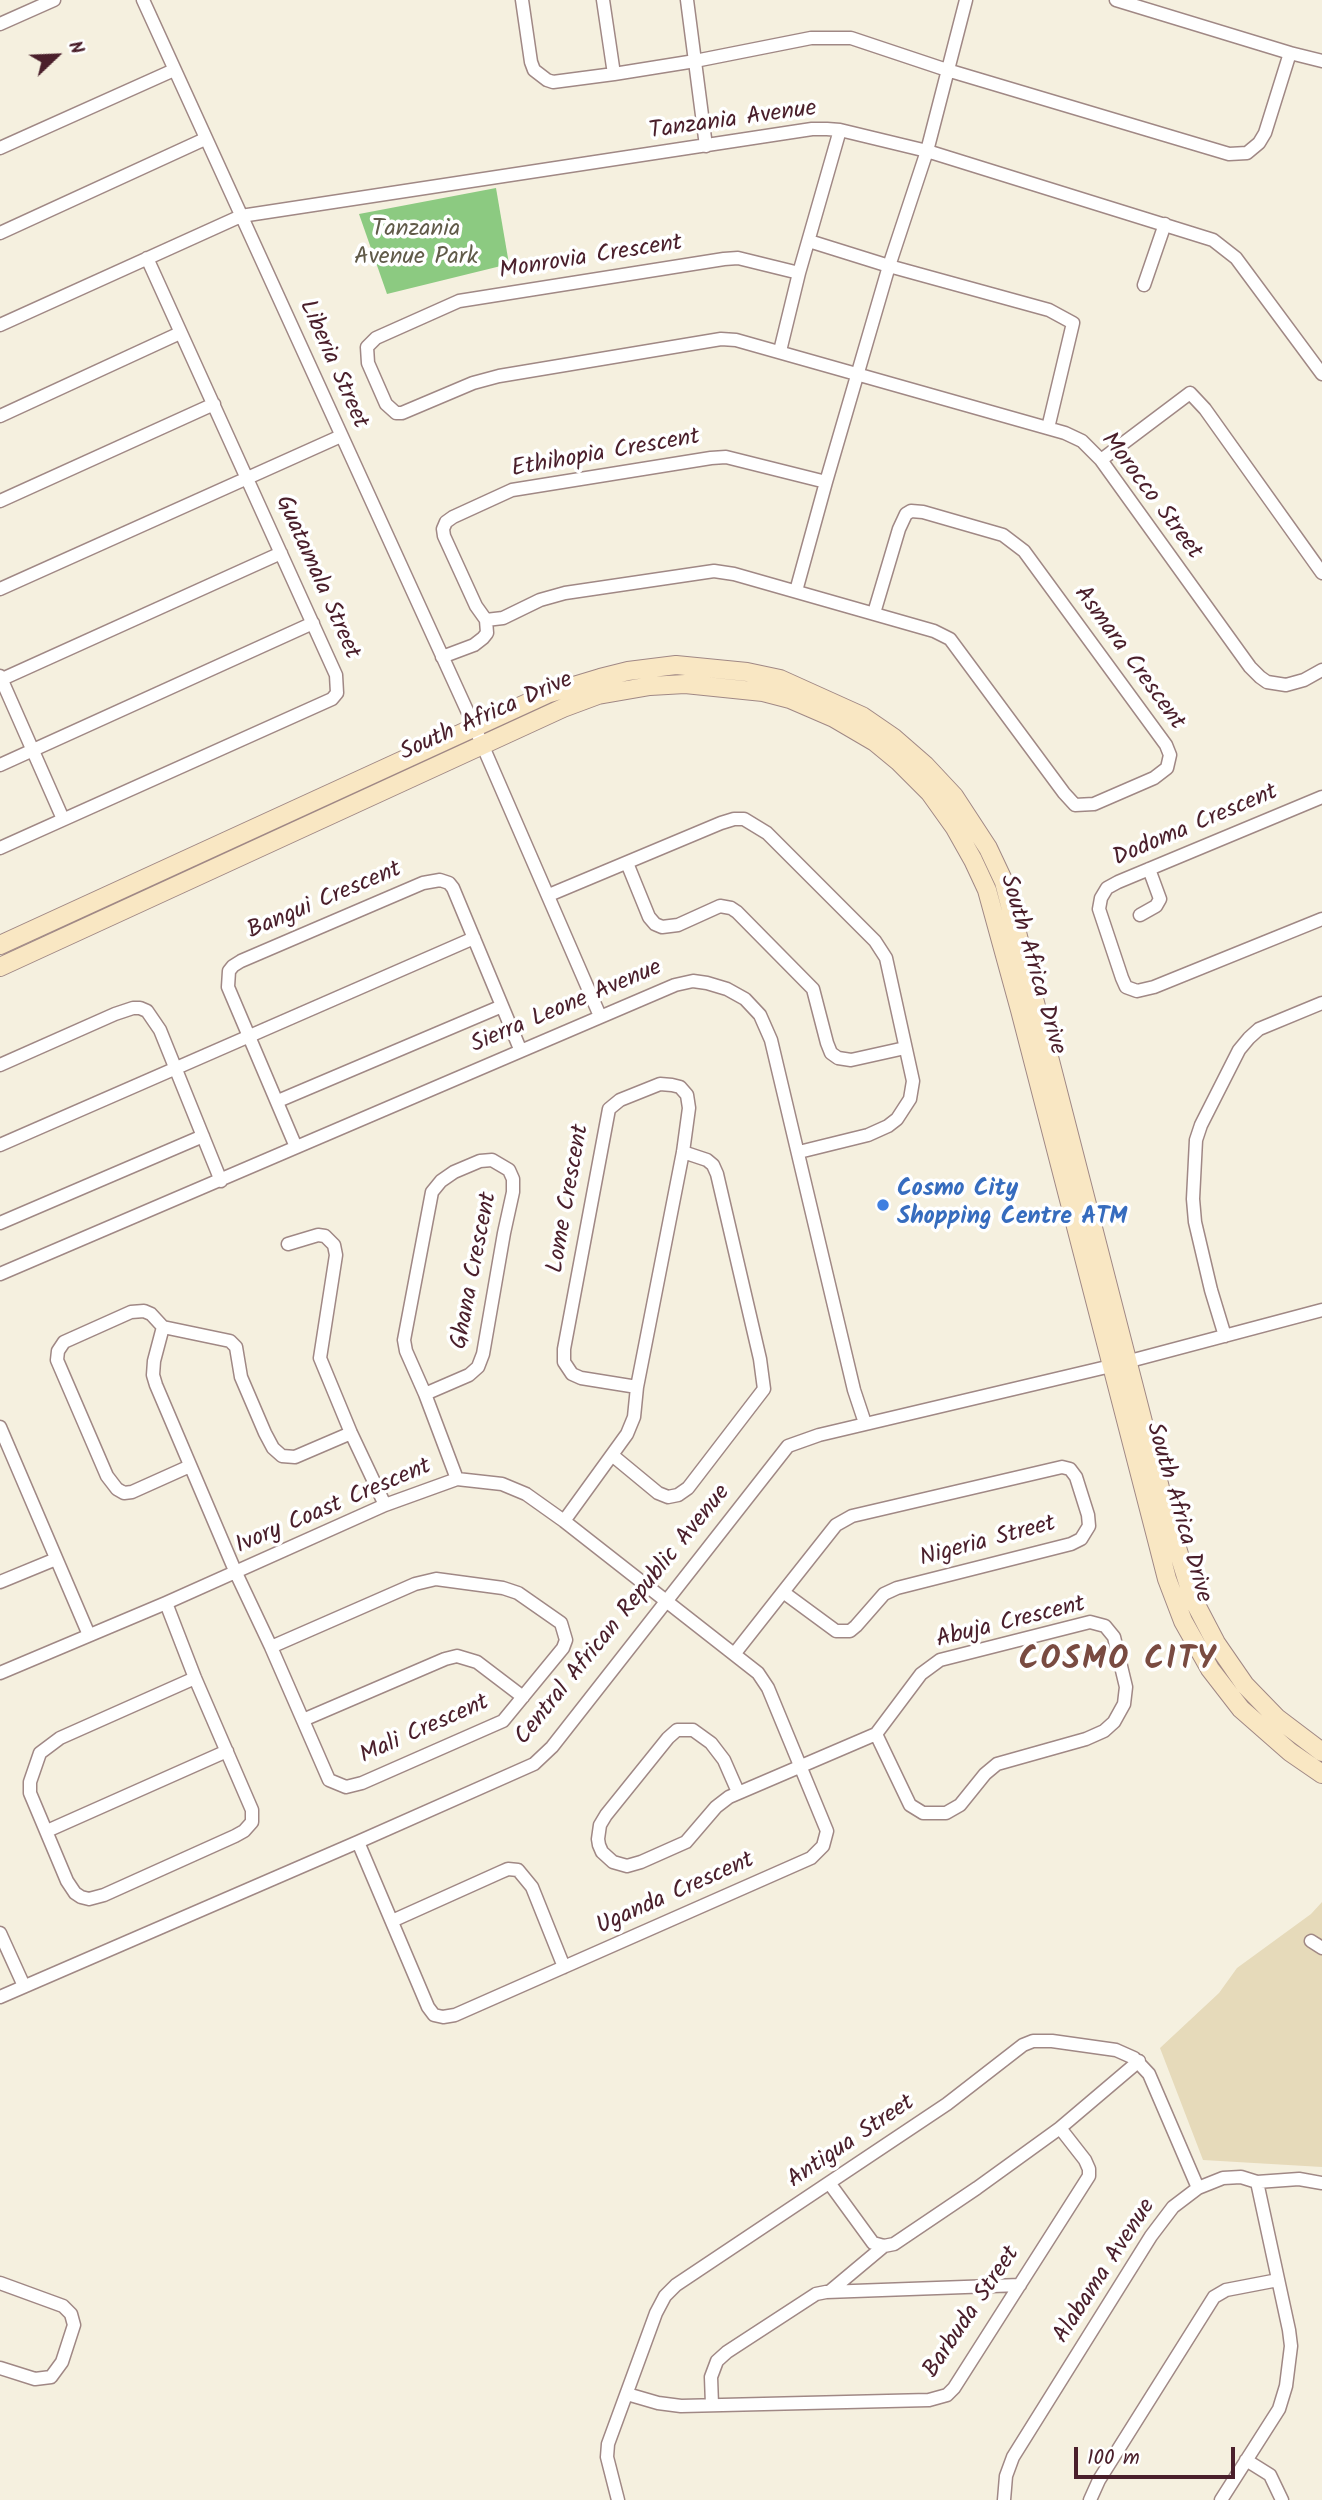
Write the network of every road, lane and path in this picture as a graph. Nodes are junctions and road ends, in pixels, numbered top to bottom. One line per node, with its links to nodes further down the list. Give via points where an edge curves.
1 (54, 0): 8 (street)
2 (143, 0): 12 (street, Liberia Street)
3 (522, 0): 14 (street, via 531,62 543,78 554,82)
4 (603, 0): 14 (street)
5 (687, 0): 10 (street)
6 (966, 0): 13 (street)
7 (1116, 0): 9 (street)
8 (0, 24)
9 (1290, 53): 11 (street); 13 (street, via 1265,133 1253,150 1238,154)
10 (695, 61): 13 (street, via 831,37 851,38); 14 (street); 17 (street)
11 (1322, 61)
12 (174, 70): 16 (street, Liberia Street); 18 (street)
13 (947, 70): 19 (street)
14 (614, 74)
15 (840, 130): 17 (street, Tanzania Avenue, via 812,129); 19 (street, Tanzania Avenue); 23 (street)
16 (205, 139): 20 (street, Liberia Street); 22 (street)
17 (706, 146): 20 (street, Tanzania Avenue)
18 (0, 148)
19 (927, 151): 21 (street, Tanzania Avenue); 25 (street)
20 (241, 216): 24 (street, Tanzania Avenue); 36 (street, Liberia Street)
21 (1166, 224): 27 (street); 32 (street, Tanzania Avenue, via 1213,240 1236,258)
22 (0, 233)
23 (809, 241): 25 (street); 26 (street)
24 (147, 258): 28 (street, Tanzania Avenue); 29 (street, Guatamala Street)
25 (889, 266): 31 (street); 35 (street, via 1059,313 1073,323)
26 (799, 273): 30 (street); 30 (street, Monrovia Crescent, via 724,258 459,301 376,338 366,356 386,404 401,413 499,376 721,340)
27 (1144, 285)
28 (0, 325)
29 (180, 333): 33 (street, Guatamala Street); 34 (street)
30 (780, 351): 31 (street, Morocco Street)
31 (858, 374): 35 (street, Morocco Street); 39 (street)
32 (1322, 374)
33 (214, 404): 38 (street, Guatamala Street); 40 (street)
34 (0, 416)
35 (1048, 428): 37 (street, Morocco Street, via 1073,436)
36 (341, 436): 38 (street); 48 (street, Liberia Street)
37 (1101, 460): 42 (street, via 1190,393); 49 (street, Morocco Street, via 1260,677 1286,685)
38 (248, 477): 41 (street, Guatamala Street); 43 (street)
39 (826, 482): 44 (street); 46 (street, Ethihopia Crescent, via 726,457 512,490 453,517 443,529)
40 (0, 501)
41 (281, 553): 47 (street, Guatamala Street); 50 (street)
42 (1322, 573)
43 (0, 589)
44 (796, 592): 45 (street); 46 (street, via 714,571 565,593 503,618)
45 (874, 613): 45 (street, Asmara Crescent, via 950,639 1075,805 1094,804 1167,768 1170,755 1166,745 1024,551 1003,535 923,512 906,514)
46 (486, 620): 48 (street, via 483,638)
47 (313, 623): 53 (street); 56 (street, Guatamala Street, via 336,675 337,691 332,699)
48 (442, 657): 51 (street, Liberia Street)
49 (1322, 670)
50 (1, 678): 53 (street)
51 (475, 728): 52 (street, Liberia Street); 64 (street, South Africa Drive); 87 (street, South Africa Drive, via 547,694 600,678 693,665 747,671 820,695 862,716 925,765 971,820 1004,881)
52 (482, 747): 60 (street, Liberia Street); 65 (street, South Africa Drive); 87 (street, South Africa Drive, via 598,695 685,684 763,691 790,699 834,718 898,761 930,793 955,828 987,890)
53 (32, 751): 54 (street); 56 (street)
54 (0, 765)
55 (1322, 797): 59 (street, Dodoma Crescent)
56 (63, 819): 57 (street, Guatamala Street)
57 (0, 848)
58 (626, 863): 60 (street); 70 (street, via 649,917 662,927 678,925 720,906 737,912 813,989 827,1043 838,1058 851,1060); 70 (street, via 721,823 744,819 755,823 882,950)
59 (1149, 869): 61 (street, via 1160,899); 62 (street, Dodoma Crescent, via 1107,888 1099,909 1122,978 1131,990 1154,987)
60 (549, 895): 68 (street, Liberia Street)
61 (1140, 915)
62 (1322, 919)
63 (474, 938): 67 (street, Bangui Crescent); 69 (street); 69 (street, Bangui Crescent, via 453,888 433,880 241,961 229,971 228,987)
64 (0, 945)
65 (0, 967)
66 (1322, 1003): 86 (street, via 1259,1029 1249,1038 1221,1084 1196,1140 1195,1222)
67 (502, 1006): 71 (street, Bangui Crescent); 74 (street)
68 (600, 1016): 71 (street, Sierra Leone Avenue); 78 (street, Sierra Leone Avenue, via 684,982 716,985 745,999 760,1015 771,1040)
69 (250, 1037): 73 (street); 74 (street, Bangui Crescent)
70 (905, 1048): 78 (street, via 912,1091 897,1119 868,1135)
71 (520, 1049): 77 (street, Sierra Leone Avenue)
72 (0, 1065): 73 (street, via 115,1014 140,1008 154,1019)
73 (175, 1068): 75 (street); 76 (street)
74 (278, 1101): 77 (street, Bangui Crescent)
75 (203, 1136): 80 (street); 81 (street)
76 (0, 1145)
77 (296, 1147): 80 (street, Sierra Leone Avenue)
78 (799, 1152): 90 (street, Sierra Leone Avenue)
79 (683, 1153): 88 (street); 88 (street, Lome Crescent, via 689,1108 680,1087 660,1084 610,1109 564,1362 581,1378); 93 (street, via 713,1165 764,1389 678,1495 658,1493)
80 (221, 1181): 83 (street, Sierra Leone Avenue)
81 (0, 1223)
82 (288, 1244): 92 (street, via 318,1235 334,1245 320,1357)
83 (0, 1274)
84 (1322, 1310): 86 (street, Central African Republic Avenue)
85 (163, 1327): 92 (street, via 230,1340 240,1377 265,1433 282,1456 295,1457); 94 (street, Mali Crescent, via 153,1375); 94 (street, via 151,1314 131,1312 64,1342 57,1360 107,1476 117,1489 132,1492)
86 (1225, 1336): 87 (street, Central African Republic Avenue)
87 (1120, 1363): 90 (street, Central African Republic Avenue); 113 (street, South Africa Drive, via 1175,1543 1206,1625 1261,1703); 115 (street, South Africa Drive, via 1167,1579 1194,1642 1241,1709 1276,1742)
88 (637, 1387): 93 (street, via 634,1418)
89 (425, 1394): 89 (street, Ghana Crescent, via 469,1375 483,1354 513,1192 509,1170 492,1160 454,1172 432,1192 404,1340); 95 (street, Ghana Crescent)
90 (865, 1423): 102 (street, Central African Republic Avenue, via 788,1447)
91 (0, 1427): 98 (street)
92 (351, 1433): 96 (street)
93 (612, 1455): 97 (street)
94 (190, 1466): 99 (street, Mali Crescent)
95 (457, 1479): 96 (street, Ivory Coast Crescent); 97 (street, Ivory Coast Crescent, via 512,1488)
96 (385, 1505): 99 (street, Ivory Coast Crescent)
97 (564, 1521): 102 (street, Ivory Coast Crescent)
98 (56, 1559): 100 (street); 104 (street)
99 (236, 1573): 103 (street, Ivory Coast Crescent); 105 (street, Mali Crescent)
100 (0, 1583)
101 (783, 1592): 101 (street, Nigeria Street, via 836,1525 870,1511 1062,1467 1076,1477 1089,1526 1087,1533 1071,1544 897,1588 884,1594 849,1630 836,1631); 106 (street, Nigeria Street)
102 (666, 1600): 106 (street, Uganda Crescent); 118 (street, Central African Republic Avenue, via 544,1757 520,1772)
103 (166, 1603): 104 (street, Ivory Coast Crescent); 108 (street)
104 (89, 1635): 107 (street, Ivory Coast Crescent)
105 (271, 1647): 109 (street, Mali Crescent, via 425,1581 503,1588 561,1623 566,1640); 110 (street, Mali Crescent)
106 (736, 1653): 114 (street, Uganda Crescent, via 765,1683)
107 (0, 1673)
108 (195, 1678): 112 (street); 117 (street, via 45,1748 36,1760 29,1787)
109 (523, 1697): 110 (street, via 477,1662 457,1656); 110 (street, Mali Crescent, via 503,1721 346,1787 329,1780)
110 (303, 1720)
111 (876, 1734): 111 (street, Abuja Crescent, via 921,1674 940,1660 1090,1622 1105,1626 1114,1637 1126,1687 1124,1704 1114,1722 1086,1739 997,1764 960,1805 946,1813 923,1813 910,1805); 114 (street, Abuja Crescent)
112 (227, 1751): 117 (street); 117 (street, via 252,1810 249,1827 96,1898 77,1895)
113 (1322, 1752)
114 (802, 1767): 116 (street, Abuja Crescent); 121 (street, Uganda Crescent, via 827,1830 815,1855)
115 (1322, 1773)
116 (738, 1792): 116 (street, Abuja Crescent, via 716,1807 686,1842 641,1863 613,1862 599,1845 598,1833 606,1815 677,1730 693,1730 711,1743)
117 (47, 1831)
118 (358, 1843): 119 (street, Uganda Crescent); 122 (street, Central African Republic Avenue)
119 (392, 1921): 121 (street, Uganda Crescent, via 428,2007 438,2017 455,2015); 121 (street, via 508,1869 519,1870 532,1887)
120 (0, 1933): 122 (street)
121 (564, 1967)
122 (24, 1986): 123 (street, Central African Republic Avenue)
123 (0, 1997)
124 (1139, 2062): 125 (street); 128 (street, Antigua Street, via 1116,2050 1052,2041 1028,2043); 129 (street, via 1152,2081)
125 (1060, 2128): 130 (street, via 899,2241); 133 (street, Barbuda Street, via 1085,2160 1089,2176)
126 (1258, 2182): 127 (street, Alabama Avenue); 129 (street, Alabama Avenue, via 1231,2177); 131 (street)
127 (1322, 2183)
128 (830, 2184): 130 (street, via 866,2236); 136 (street, Antigua Street, via 669,2291 656,2313)
129 (1198, 2188): 140 (street, Alabama Avenue, via 1160,2222 1019,2448 1006,2476)
130 (884, 2246): 134 (street)
131 (1278, 2280): 138 (street, via 1290,2341 1286,2386 1279,2409); 141 (street, via 1226,2290 1214,2297)
132 (0, 2283): 135 (street, via 64,2306 74,2325 62,2362 51,2377 36,2379)
133 (1020, 2285): 134 (street); 137 (street, Barbuda Street, via 954,2388 943,2397)
134 (829, 2292): 137 (street, via 811,2296 721,2357 712,2371)
135 (0, 2368)
136 (627, 2394): 137 (street, Barbuda Street, via 669,2405); 139 (street, Antigua Street, via 607,2450)
137 (712, 2405)
138 (1246, 2460): 142 (street); 143 (street, via 1270,2476)
139 (618, 2500)
140 (1004, 2500)
141 (1090, 2500)
142 (1221, 2500)
143 (1282, 2500)

